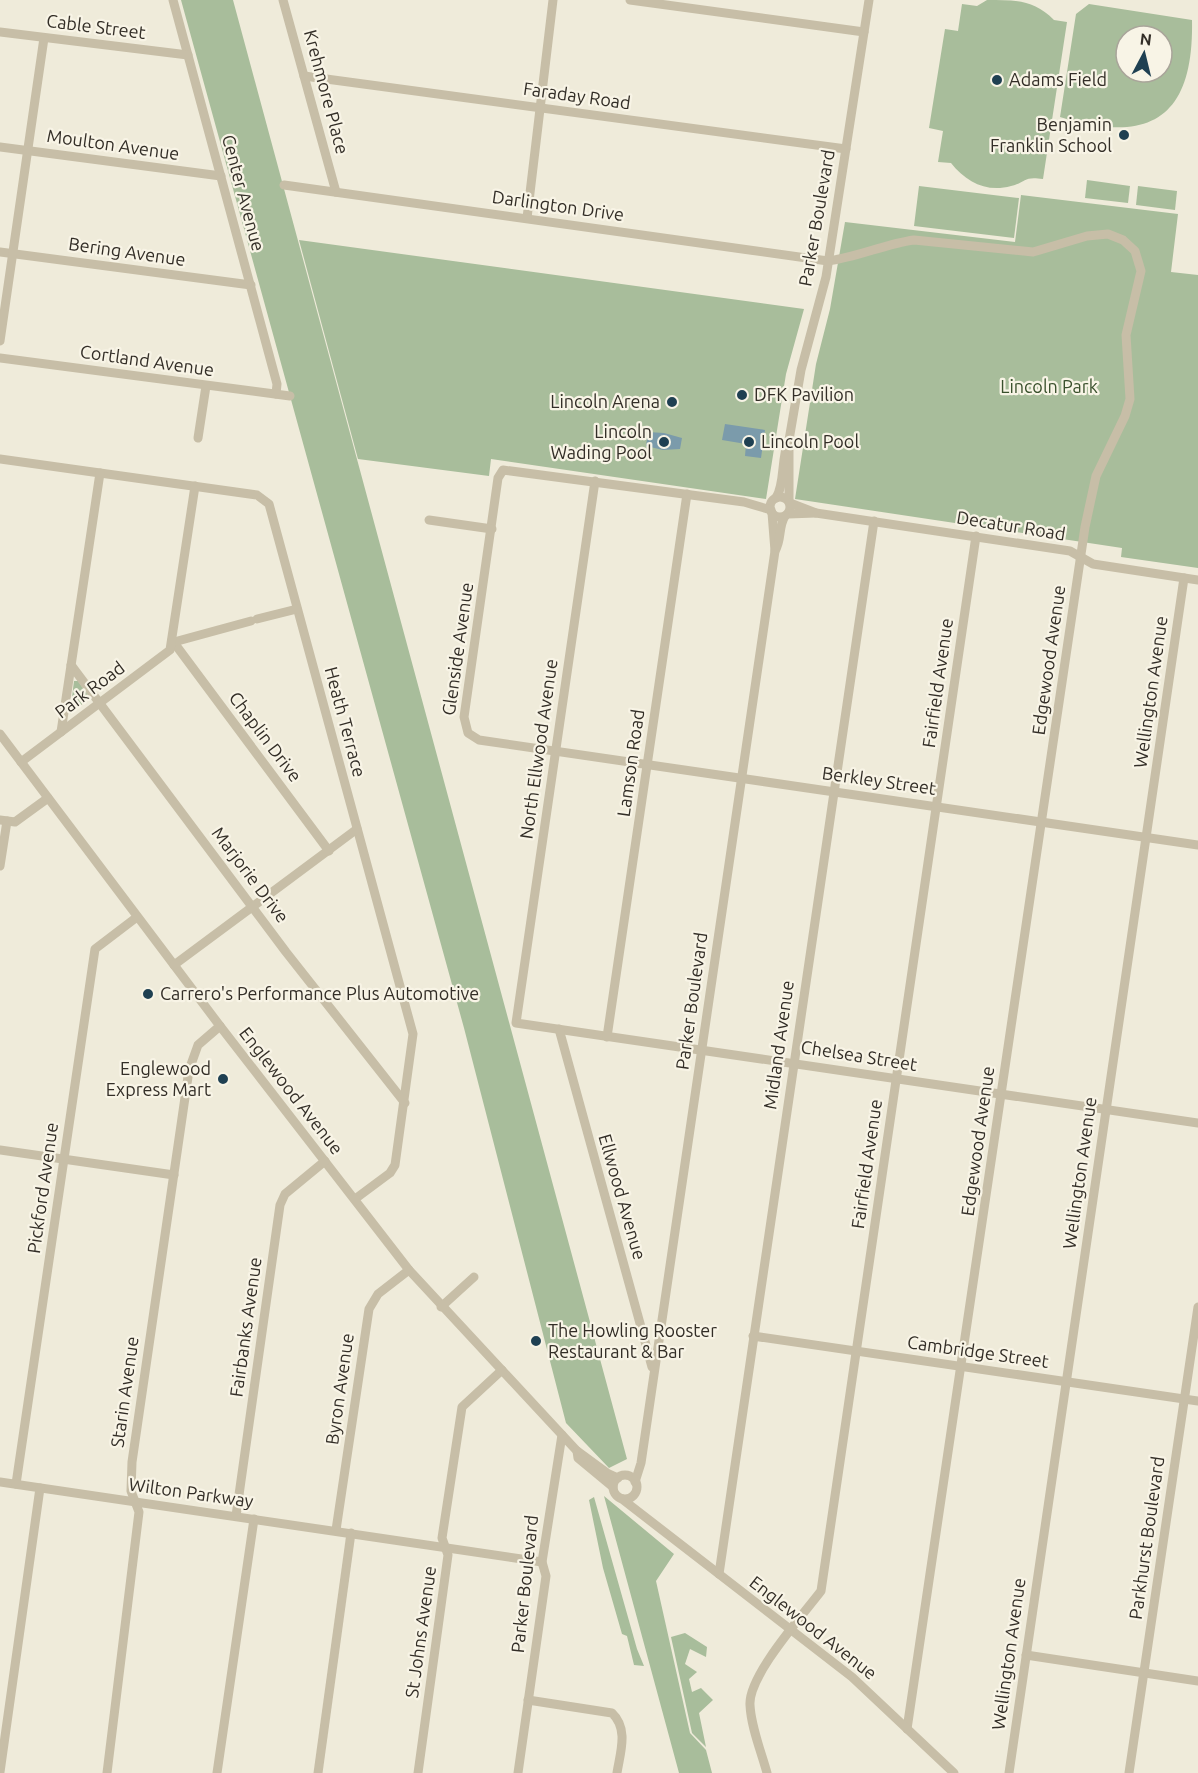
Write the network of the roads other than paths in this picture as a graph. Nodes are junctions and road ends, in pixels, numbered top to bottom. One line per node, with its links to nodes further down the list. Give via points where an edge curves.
1 (173, 0): 9 (street, Center Avenue)
2 (283, 0): 10 (street, Krehmore Place)
3 (553, 0): 11 (street)
4 (630, 0): 7 (street)
5 (869, 0): 7 (street, Parker Boulevard)
6 (0, 32): 8 (street, Cable Street)
7 (864, 32): 13 (street, Parker Boulevard)
8 (44, 38): 9 (street, Cable Street); 14 (street)
9 (188, 55): 15 (street, Center Avenue)
10 (304, 76): 11 (street, Faraday Road); 17 (street, Krehmore Place)
11 (541, 107): 13 (street, Faraday Road); 18 (street)
12 (0, 147): 14 (street, Moulton Avenue)
13 (846, 149): 21 (street, Parker Boulevard)
14 (28, 150): 15 (street, Moulton Avenue); 20 (street)
15 (221, 176): 22 (street, Center Avenue)
16 (284, 185): 17 (street, Darlington Drive)
17 (336, 192): 18 (street, Darlington Drive)
18 (527, 218): 21 (street, Darlington Drive)
19 (0, 252): 20 (street, Bering Avenue)
20 (13, 254): 22 (street, Bering Avenue); 23 (street)
21 (828, 261): 29 (street, Parker Boulevard, via 801,370); 46 (street, Darlington Drive, via 914,240 1024,252 1108,234 1135,251 1141,271 1126,335 1130,399 1096,476)
22 (251, 285): 26 (street, Center Avenue, via 277,384)
23 (0, 341)
24 (0, 358): 25 (street, Cortland Avenue)
25 (206, 386): 26 (street, Cortland Avenue); 28 (street)
26 (276, 394): 27 (street, Cortland Avenue)
27 (290, 396)
28 (198, 438)
29 (789, 440): 35 (street, Parker Boulevard, via 782,458 780,488); 37 (street, Parker Boulevard)
30 (0, 459): 31 (street, Heath Terrace)
31 (100, 473): 33 (street, Heath Terrace); 51 (street)
32 (595, 481): 34 (street); 43 (street, Glenside Avenue, via 503,470 498,478); 55 (street, North Ellwood Avenue)
33 (195, 486): 49 (street, Heath Terrace, via 266,500); 50 (street)
34 (687, 494): 36 (street); 57 (street, Lamson Road)
35 (774, 499): 36 (street); 37 (street, via 784,497); 38 (street, Parker Boulevard)
36 (744, 502): 38 (street)
37 (789, 502): 39 (street, Decatur Road); 40 (street, Parker Boulevard)
38 (771, 512): 40 (street, via 780,517); 45 (street, Parker Boulevard)
39 (816, 513): 40 (street, Decatur Road); 42 (street, Decatur Road)
40 (787, 515): 45 (street, Parker Boulevard)
41 (429, 520): 43 (street)
42 (874, 521): 44 (street, Decatur Road); 59 (street, Midland Avenue)
43 (492, 529): 55 (street, Glenside Avenue, via 465,728 479,740)
44 (976, 536): 46 (street, Decatur Road, via 1070,551); 61 (street, Fairfield Avenue)
45 (775, 551): 58 (street, Parker Boulevard)
46 (1080, 558): 47 (street, Decatur Road, via 1093,564); 63 (street, Edgewood Avenue)
47 (1184, 578): 48 (street, Decatur Road); 65 (street, Wellington Avenue)
48 (1198, 580)
49 (297, 609): 50 (street); 64 (street, Heath Terrace)
50 (173, 641): 52 (street, Park Road, via 170,650); 67 (street, Chaplin Drive)
51 (71, 665): 52 (street, Marjorie Drive); 53 (street)
52 (100, 703): 53 (street, Park Road); 69 (street, Marjorie Drive)
53 (61, 732): 56 (street, Park Road)
54 (0, 734): 56 (street, Englewood Avenue)
55 (555, 751): 57 (street, Berkley Street); 72 (street, North Ellwood Avenue)
56 (21, 762): 60 (street, Englewood Avenue)
57 (648, 765): 58 (street, Berkley Street); 75 (street, Lamson Road)
58 (741, 778): 59 (street, Berkley Street); 76 (street, Parker Boulevard)
59 (833, 791): 61 (street, Berkley Street); 77 (street, Midland Avenue)
60 (48, 798): 62 (street, via 15,822); 70 (street, Englewood Avenue)
61 (937, 806): 63 (street, Berkley Street); 78 (street, Fairfield Avenue)
62 (4, 820): 68 (street)
63 (1042, 822): 65 (street, Berkley Street); 79 (street, Edgewood Avenue)
64 (357, 829): 67 (street); 80 (street, Heath Terrace, via 413,1034)
65 (1146, 837): 66 (street, Berkley Street); 81 (street, Wellington Avenue)
66 (1198, 845)
67 (329, 851): 69 (street)
68 (0, 866)
69 (252, 906): 71 (street); 80 (street, Marjorie Drive)
70 (137, 917): 71 (street, Englewood Avenue); 84 (street, Pickford Avenue, via 95,949)
71 (174, 964): 73 (street, Englewood Avenue)
72 (516, 1023): 74 (street, Chelsea Street)
73 (220, 1026): 85 (street, Englewood Avenue); 86 (street, Starin Avenue, via 198,1045 193,1057)
74 (559, 1029): 75 (street, Chelsea Street); 96 (street, Ellwood Avenue)
75 (607, 1037): 76 (street, Chelsea Street)
76 (701, 1050): 77 (street, Chelsea Street); 96 (street, Parker Boulevard)
77 (793, 1063): 78 (street, Chelsea Street); 92 (street, Midland Avenue)
78 (896, 1079): 79 (street, Chelsea Street); 93 (street, Fairfield Avenue)
79 (1001, 1094): 81 (street, Chelsea Street); 94 (street, Edgewood Avenue)
80 (405, 1103): 87 (street, Heath Terrace, via 393,1170)
81 (1106, 1110): 82 (street, Chelsea Street); 97 (street, Wellington Avenue)
82 (1198, 1123)
83 (0, 1150): 84 (street)
84 (63, 1159): 86 (street); 105 (street, Pickford Avenue)
85 (325, 1161): 87 (street, Englewood Avenue); 112 (street, Fairbanks Avenue, via 285,1194 280,1205)
86 (174, 1175): 110 (street, Starin Avenue, via 132,1462 131,1491)
87 (355, 1199): 88 (street, Englewood Avenue)
88 (410, 1270): 90 (street, Englewood Avenue); 114 (street, Byron Avenue, via 378,1294 369,1309)
89 (474, 1278): 90 (street)
90 (441, 1307): 95 (street, Englewood Avenue)
91 (1198, 1307): 98 (street, Parkhurst Boulevard)
92 (753, 1336): 93 (street, Cambridge Street); 118 (street, Midland Avenue)
93 (856, 1351): 94 (street, Cambridge Street); 119 (street, Fairfield Avenue, via 821,1591)
94 (961, 1366): 97 (street, Cambridge Street); 124 (street, Edgewood Avenue)
95 (502, 1370): 100 (street, Englewood Avenue); 116 (street, St Johns Avenue, via 462,1407 442,1538)
96 (654, 1372): 102 (street, Parker Boulevard)
97 (1066, 1382): 98 (street, Cambridge Street); 120 (street, Wellington Avenue)
98 (1184, 1399): 99 (street, Cambridge Street); 121 (street, Parkhurst Boulevard)
99 (1198, 1401)
100 (562, 1435): 101 (street, Englewood Avenue); 117 (street, Parker Boulevard)
101 (576, 1451): 103 (street, Englewood Avenue); 108 (street, Englewood Avenue, via 582,1462)
102 (641, 1456): 103 (street); 106 (street, Parker Boulevard)
103 (620, 1477): 106 (street, Englewood Avenue, via 629,1477); 108 (street)
104 (0, 1482): 105 (street)
105 (16, 1484): 107 (street, Wilton Parkway)
106 (636, 1486): 109 (street, via 629,1498); 111 (street, Englewood Avenue)
107 (40, 1488): 110 (street, Wilton Parkway); 125 (street)
108 (613, 1488): 109 (street, Englewood Avenue)
109 (622, 1499): 111 (street, Englewood Avenue)
110 (136, 1502): 112 (street, Wilton Parkway); 126 (street, Starin Avenue, via 139,1512)
111 (646, 1515): 118 (street, Englewood Avenue)
112 (236, 1516): 113 (street, Wilton Parkway)
113 (254, 1519): 114 (street, Wilton Parkway); 127 (street)
114 (336, 1530): 115 (street, Wilton Parkway)
115 (351, 1533): 116 (street); 128 (street)
116 (445, 1547): 117 (street); 129 (street, St Johns Avenue, via 448,1555)
117 (542, 1562): 123 (street, Parker Boulevard, via 546,1576)
118 (719, 1574): 119 (street, Englewood Avenue)
119 (791, 1630): 124 (street, Englewood Avenue, via 852,1677); 132 (street, Fairfield Avenue, via 757,1677 750,1696 751,1715)
120 (1026, 1655): 121 (street); 134 (street, Wellington Avenue)
121 (1144, 1673): 122 (street); 135 (street, Parkhurst Boulevard)
122 (1198, 1681)
123 (528, 1700): 130 (street, Parker Boulevard); 131 (street, via 612,1713 620,1721 623,1733)
124 (908, 1729): 133 (street, Englewood Avenue)
125 (0, 1772)
126 (107, 1773)
127 (217, 1773)
128 (318, 1773)
129 (418, 1773)
130 (518, 1773)
131 (617, 1773)
132 (767, 1773)
133 (954, 1773)
134 (1009, 1773)
135 (1129, 1773)

